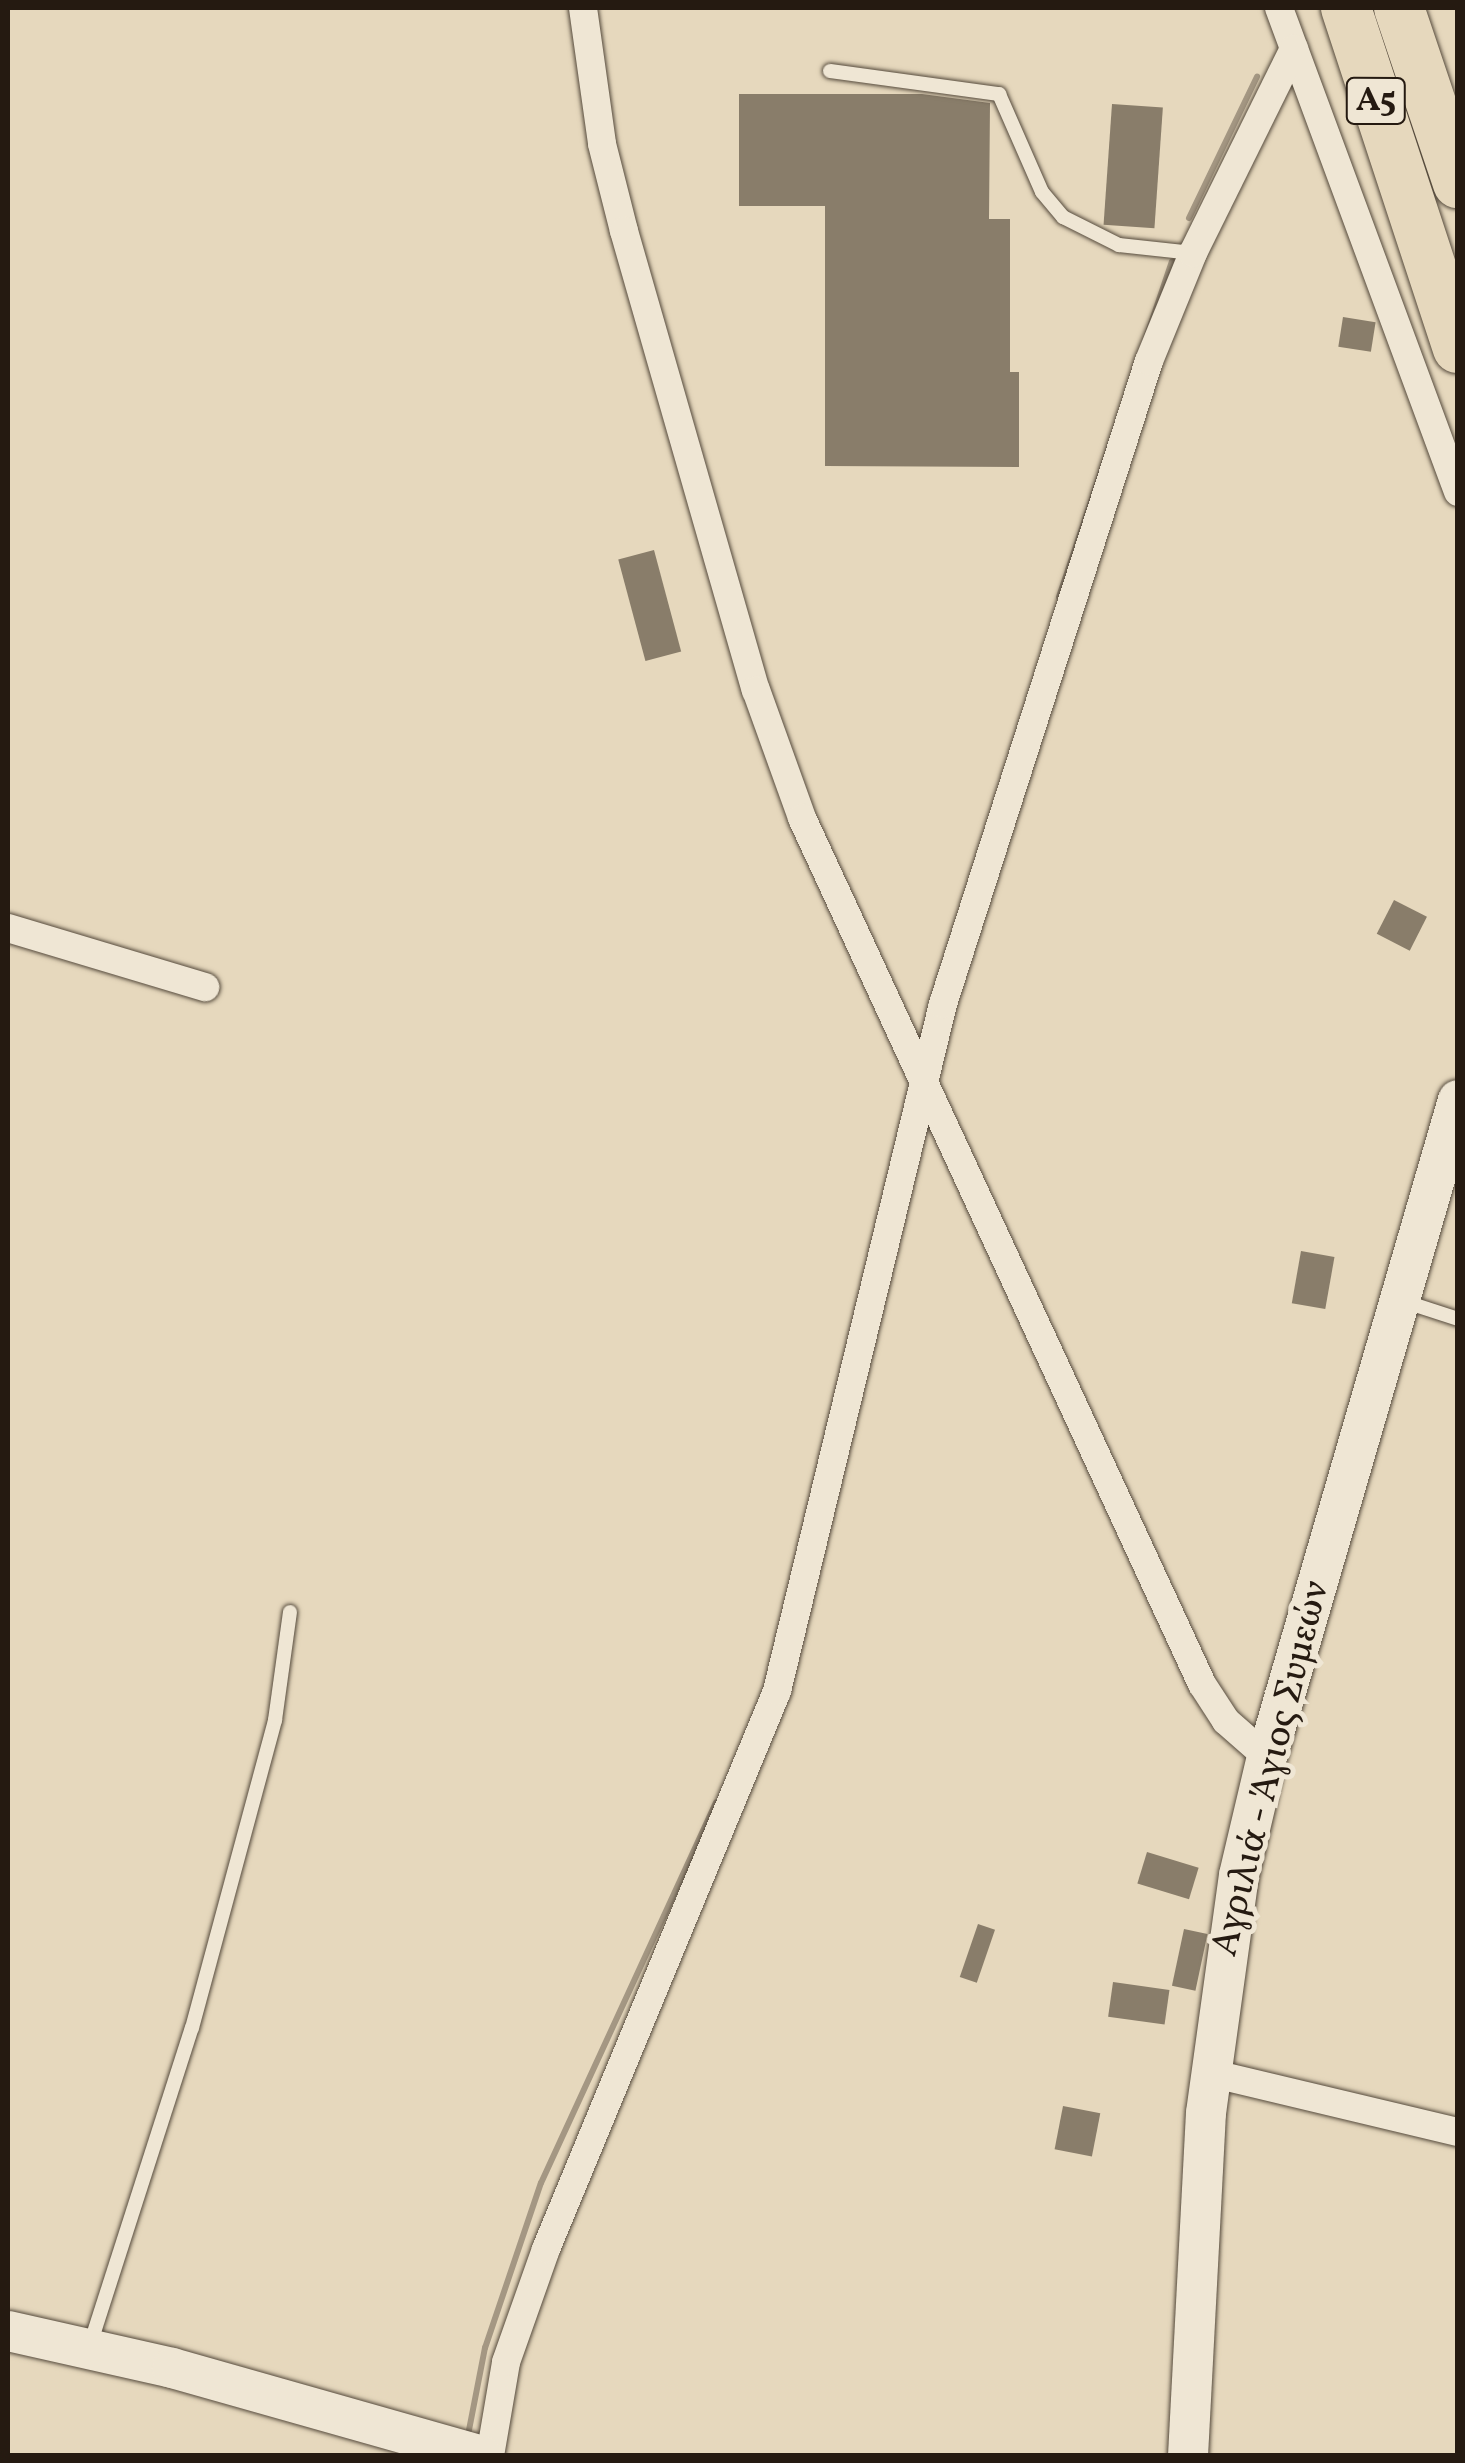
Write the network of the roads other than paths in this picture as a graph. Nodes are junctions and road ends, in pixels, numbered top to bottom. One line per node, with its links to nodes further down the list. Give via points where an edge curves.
1 (583, 8): 13 (street, via 611,179 756,690 836,903)
2 (1278, 8): 5 (street)
3 (1346, 8): 9 (highway, Α5)
4 (1399, 8): 7 (highway, Α5)
5 (1294, 49): 8 (street); 10 (street)
6 (830, 71): 8 (lane, via 1000,94 1042,192 1064,217 1119,245)
7 (1458, 183)
8 (1194, 253): 13 (street, via 1149,361 1008,792)
9 (1458, 348)
10 (1458, 492)
11 (8, 928): 12 (street)
12 (205, 987)
13 (923, 1090): 18 (street, via 1202,1684 1226,1721); 24 (street, via 777,1691 546,2249 506,2362)
14 (1458, 1100): 15 (main road, Αγριλιά - Άγιος Συμεών)
15 (1398, 1299): 16 (lane); 18 (main road, Αγριλιά - Άγιος Συμεών)
16 (1458, 1318)
17 (290, 1612): 22 (lane, via 275,1720 192,2028)
18 (1267, 1758): 19 (main road, Αγριλιά - Άγιος Συμεών, via 1239,1875)
19 (1210, 2073): 20 (street); 25 (main road, Αγριλιά - Άγιος Συμεών)
20 (1458, 2132)
21 (8, 2331): 22 (main road)
22 (89, 2348): 23 (main road)
23 (482, 2456)
24 (490, 2456)
25 (1188, 2456)

